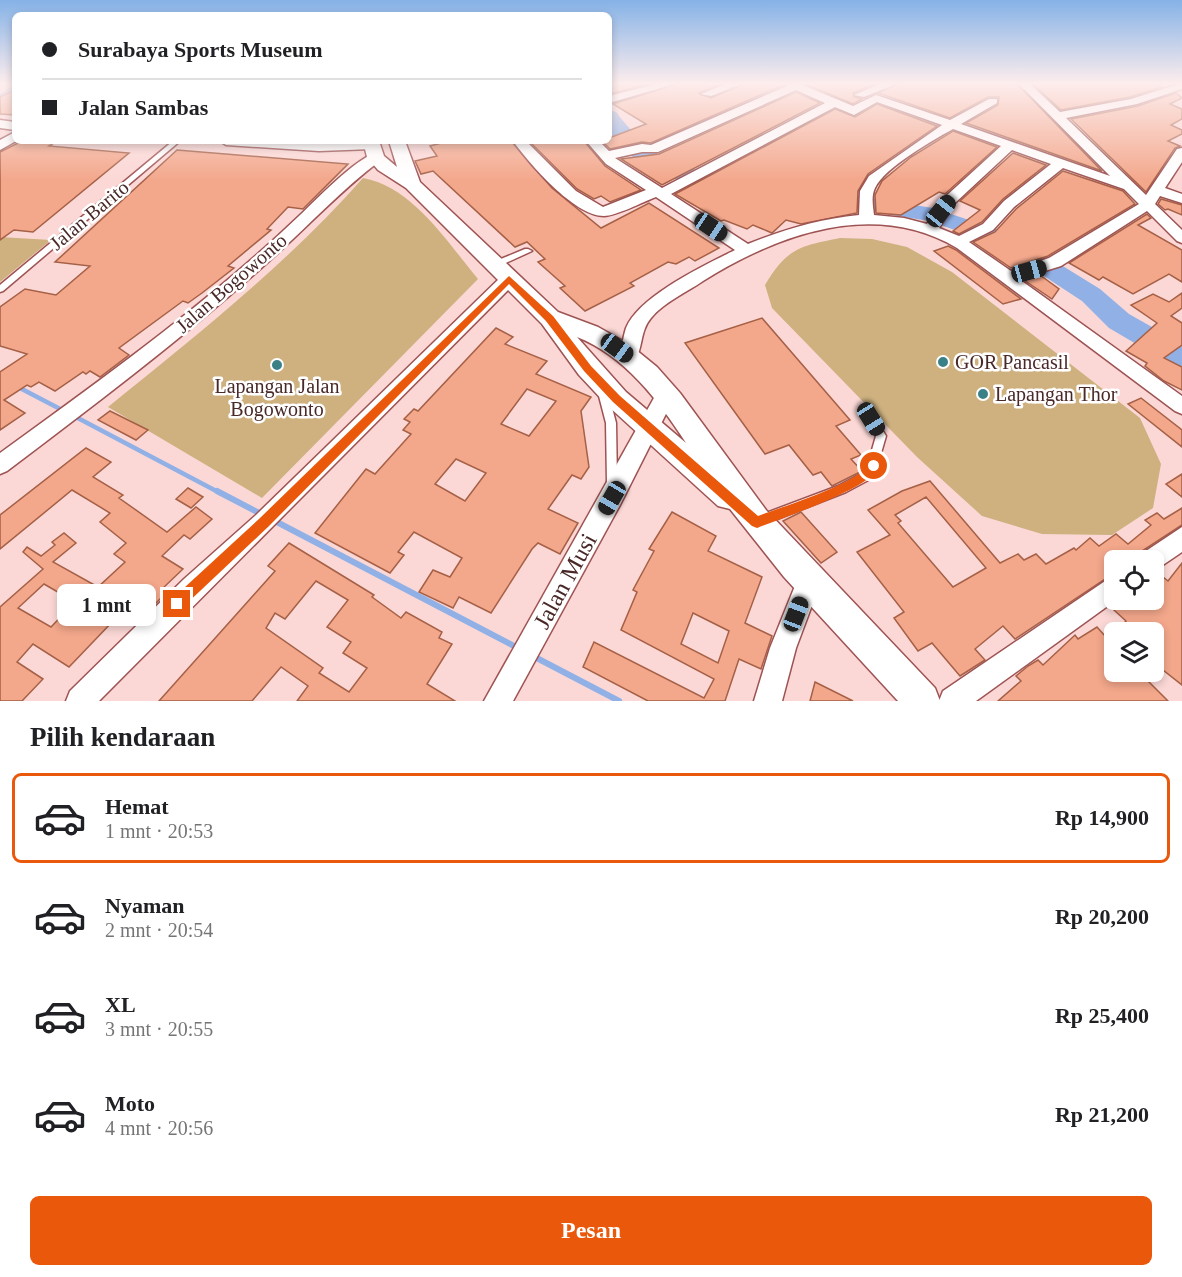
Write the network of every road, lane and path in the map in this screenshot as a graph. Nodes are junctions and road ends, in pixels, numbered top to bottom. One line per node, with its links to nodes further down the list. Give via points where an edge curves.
1 (724, 116): 15 (street, via 653,149)
2 (809, 116): 20 (street)
3 (924, 116): 6 (street)
4 (962, 116): 6 (street)
5 (1057, 116): 18 (street)
6 (950, 125): 12 (street); 23 (street, via 873,179)
7 (173, 144): 31 (lane, Jalan Barito)
8 (272, 144): 13 (street)
9 (400, 144): 17 (street)
10 (522, 144): 20 (street, via 568,193 598,212)
11 (595, 144): 15 (street)
12 (1011, 144): 16 (street); 24 (street)
13 (373, 148): 17 (street, via 384,166); 39 (street, Jalan Bogowonto, via 239,279)
14 (1182, 152): 19 (street)
15 (606, 156): 20 (street)
16 (1062, 162): 18 (street); 26 (street, via 1009,204 984,230)
17 (412, 184): 29 (street)
18 (1127, 186): 22 (street)
19 (1156, 190): 21 (street); 22 (street)
20 (659, 192): 27 (street)
21 (1182, 199)
22 (1147, 205): 25 (street); 30 (street, via 1050,264 1012,276)
23 (866, 207): 24 (street); 27 (street, via 832,223 786,232)
24 (936, 220): 26 (street)
25 (1182, 238)
26 (958, 242): 30 (street)
27 (745, 249): 33 (street, via 646,312 635,328)
28 (528, 251): 29 (lane)
29 (502, 272): 32 (street); 46 (street, via 272,514)
30 (1003, 275): 36 (street)
31 (0, 289)
32 (550, 318): 33 (street, via 588,331); 34 (street)
33 (629, 356): 35 (street)
34 (588, 368): 38 (street); 40 (lane, via 607,400)
35 (666, 394): 38 (street, Jalan Musi); 41 (street)
36 (1182, 406)
37 (871, 419): 41 (lane, via 881,436 870,474 842,489)
38 (648, 429): 40 (street, Jalan Musi); 41 (street)
39 (0, 465)
40 (612, 498): 47 (street, Jalan Musi)
41 (755, 520): 44 (street)
42 (1182, 538): 43 (street)
43 (1164, 551)
44 (809, 581): 48 (street); 49 (street)
45 (1104, 594): 50 (street)
46 (80, 701)
47 (498, 701)
48 (768, 701)
49 (922, 701)
50 (953, 701)

